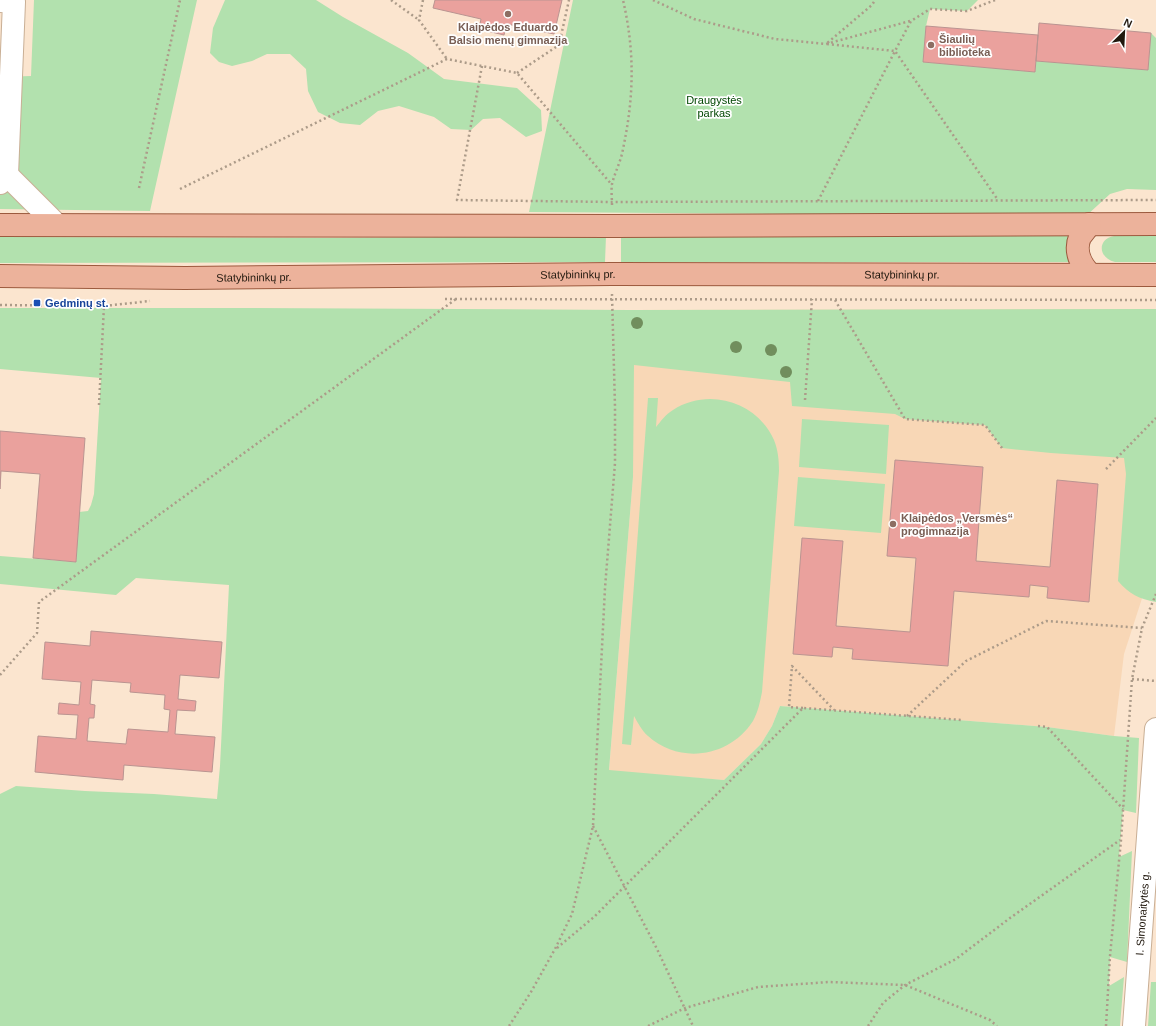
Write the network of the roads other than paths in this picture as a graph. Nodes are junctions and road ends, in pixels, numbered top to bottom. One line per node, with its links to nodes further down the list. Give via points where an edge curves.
1 (0, 1): 2 (street, via 14,2)
2 (4, 179): 6 (street)
3 (1090, 224): 4 (main road); 6 (main road); 7 (main road, via 1080,238 1078,250 1082,266)
4 (1156, 224)
5 (0, 225): 6 (main road)
6 (57, 225)
7 (1090, 274): 8 (main road, Statybininkų pr.); 9 (main road, Statybininkų pr., via 612,274 185,278)
8 (1156, 275)
9 (0, 276)
10 (1156, 729): 11 (street, I. Simonaitytės g.)
11 (1134, 1026)

